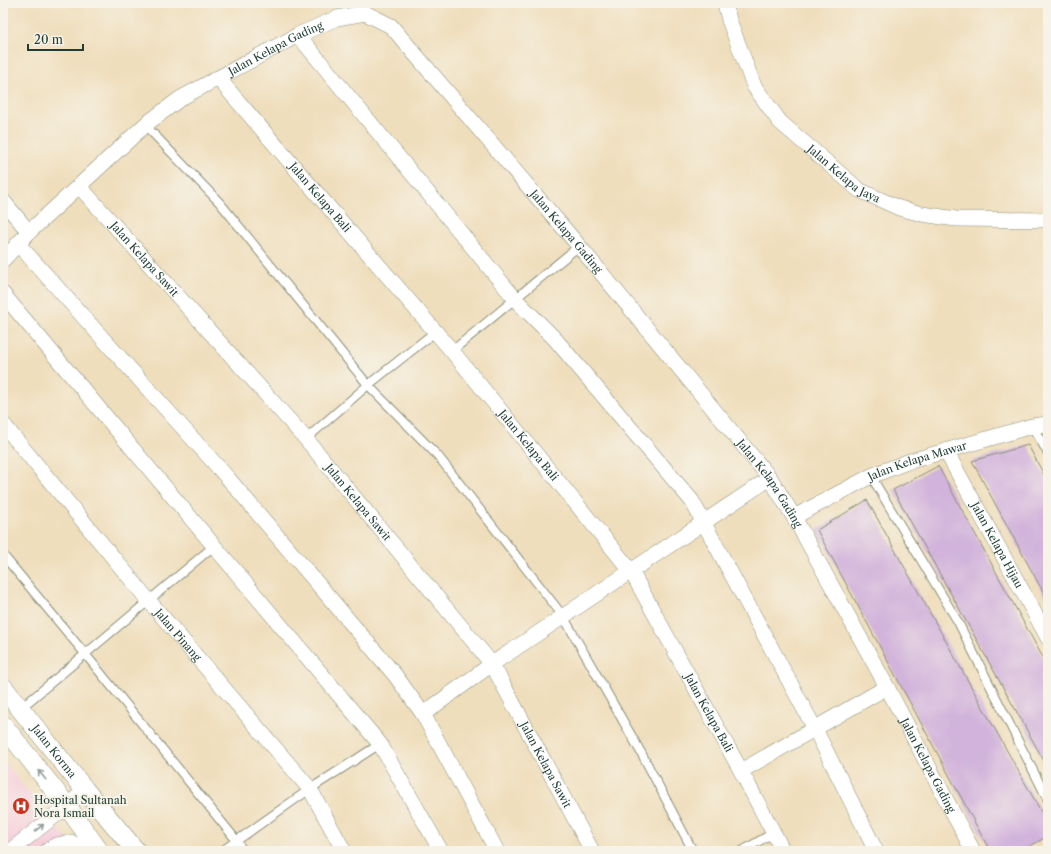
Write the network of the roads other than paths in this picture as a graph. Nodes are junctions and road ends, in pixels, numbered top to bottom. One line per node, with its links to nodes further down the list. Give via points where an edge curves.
1 (725, 3): 7 (street, Jalan Kelapa Jaya, via 754,86 780,122 859,190 899,208 922,214 956,219)
2 (298, 35): 3 (street, Jalan Kelapa Gading); 10 (street, Jalan Kelapa Gading, via 337,18 365,13 391,26); 13 (street)
3 (218, 78): 4 (street, Jalan Kelapa Gading, via 181,98); 14 (street, Jalan Kelapa Bali)
4 (145, 125): 5 (street, Jalan Kelapa Gading); 16 (lane, via 220,203)
5 (79, 186): 8 (street, Jalan Kelapa Gading); 20 (street, Jalan Kelapa Sawit)
6 (3, 201): 8 (street)
7 (1048, 220)
8 (29, 232): 9 (street, Jalan Kelapa Gading)
9 (18, 244): 11 (street, Jalan Kelapa Gading); 38 (street, via 227,477 395,675)
10 (579, 246): 13 (lane); 24 (street, Jalan Kelapa Gading)
11 (3, 260)
12 (3, 294): 27 (street)
13 (516, 300): 15 (lane); 26 (street, via 566,351 692,501)
14 (435, 332): 15 (street, Jalan Kelapa Bali); 16 (lane)
15 (452, 351): 29 (street, Jalan Kelapa Bali)
16 (368, 385): 20 (lane); 31 (lane, via 438,456)
17 (3, 424): 30 (street, Jalan Pinang)
18 (1048, 424): 19 (street, Jalan Kelapa Mawar)
19 (1032, 426): 21 (street, Jalan Kelapa Mawar); 22 (lane)
20 (306, 439): 34 (street, Jalan Kelapa Sawit)
21 (946, 451): 23 (street, Jalan Kelapa Mawar); 32 (street, Jalan Kelapa Hijau)
22 (1048, 453)
23 (871, 476): 25 (street, Jalan Kelapa Mawar); 45 (lane, via 958,622)
24 (770, 478): 25 (street, Jalan Kelapa Gading); 26 (street)
25 (794, 517): 36 (street, Jalan Kelapa Gading)
26 (704, 522): 29 (street); 40 (street)
27 (215, 545): 30 (lane); 41 (street)
28 (3, 555): 33 (lane)
29 (631, 571): 31 (street); 42 (street, Jalan Kelapa Bali)
30 (149, 601): 33 (lane); 43 (street, Jalan Pinang)
31 (563, 616): 34 (street); 60 (lane, via 643,756)
32 (1048, 638)
33 (86, 655): 37 (lane); 48 (lane)
34 (492, 664): 38 (street); 59 (street, Jalan Kelapa Sawit)
35 (3, 687): 37 (street, Jalan Korma)
36 (887, 687): 40 (street); 64 (street, Jalan Kelapa Gading)
37 (21, 708): 44 (street, Jalan Korma)
38 (423, 714): 58 (street)
39 (3, 725): 46 (street, one-way to 39)
40 (815, 729): 42 (street); 63 (street)
41 (380, 744): 43 (lane); 57 (street)
42 (741, 771): 47 (street, Jalan Kelapa Bali)
43 (310, 789): 48 (lane); 56 (street, Jalan Pinang)
44 (85, 790): 46 (street); 53 (street, Jalan Korma)
45 (1048, 800)
46 (68, 806): 49 (street, one-way to 46); 52 (street)
47 (773, 833): 61 (lane); 62 (street, Jalan Kelapa Bali)
48 (237, 841): 54 (lane); 55 (lane)
49 (10, 851)
50 (47, 851): 51 (street, via 56,845 71,842)
51 (85, 851)
52 (99, 851)
53 (136, 851)
54 (222, 851)
55 (243, 851)
56 (344, 851)
57 (441, 851)
58 (497, 851)
59 (592, 851)
60 (693, 851)
61 (742, 851)
62 (783, 851)
63 (876, 851)
64 (973, 851)

